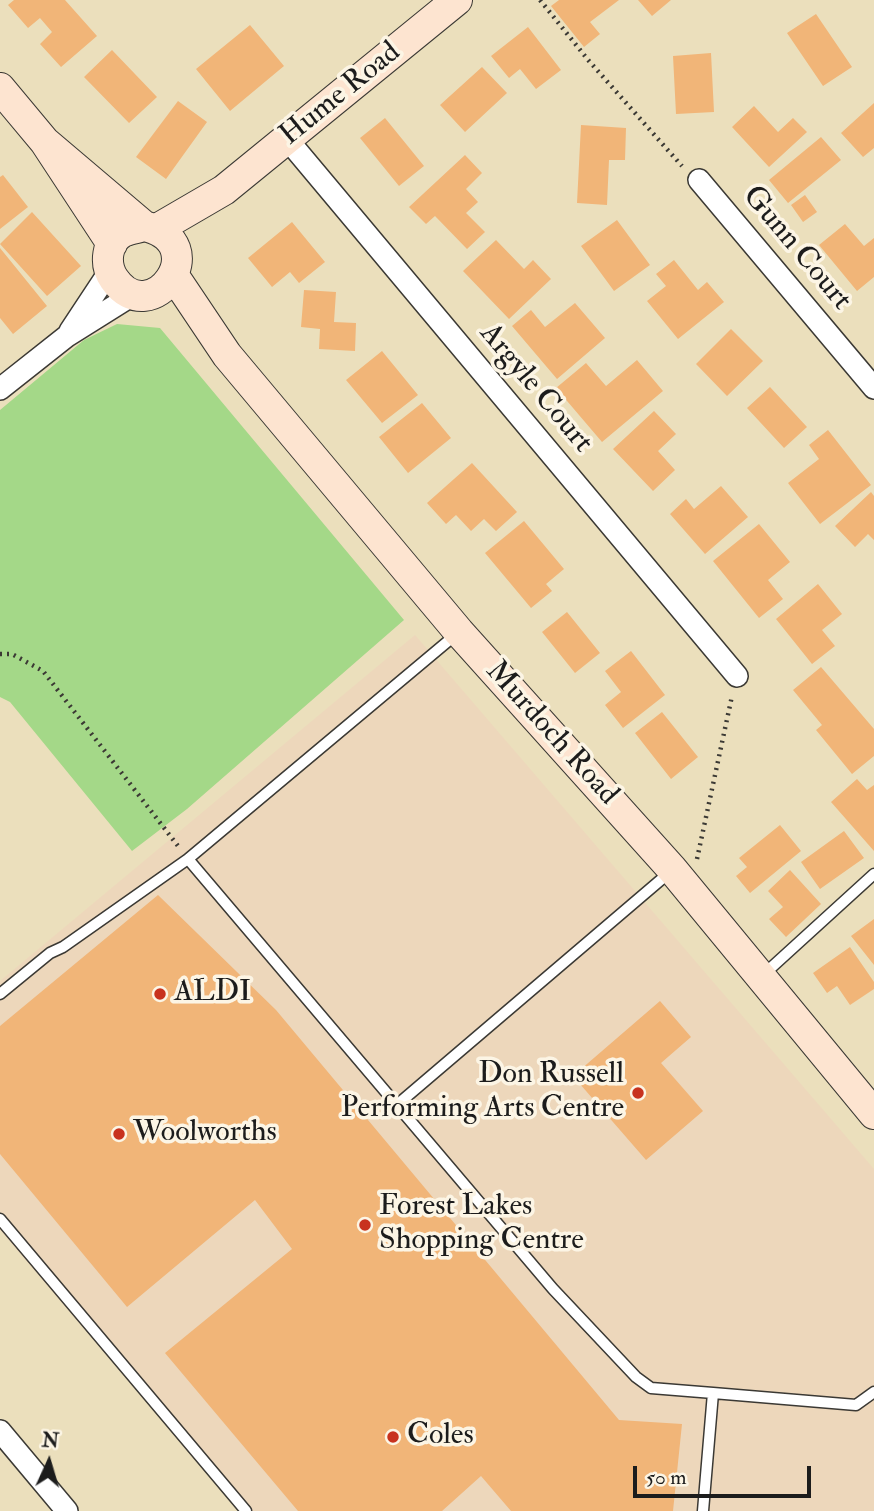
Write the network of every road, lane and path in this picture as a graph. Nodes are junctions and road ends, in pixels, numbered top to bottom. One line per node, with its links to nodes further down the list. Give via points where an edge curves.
1 (457, 0): 4 (main road, Hume Road)
2 (540, 0): 6 (path, via 673,158)
3 (0, 88): 5 (main road, Murdoch Road)
4 (287, 139): 7 (main road, Hume Road); 16 (street, Argyle Court)
5 (45, 142): 8 (main road, Murdoch Road); 9 (main road, Murdoch Road)
6 (699, 180): 12 (street, Gunn Court)
7 (224, 190): 8 (main road, Hume Road); 10 (main road, Hume Road)
8 (151, 228): 9 (main road, via 122,232); 10 (main road, Murdoch Road, via 169,238)
9 (110, 258): 10 (main road, Murdoch Road, via 117,284); 11 (street)
10 (160, 279): 11 (street); 14 (main road, Murdoch Road)
11 (67, 336): 13 (street)
12 (874, 388)
13 (0, 389)
14 (459, 632): 17 (lane); 19 (main road, Murdoch Road)
15 (0, 654): 17 (path, via 12,654 43,671)
16 (737, 676): 19 (path)
17 (188, 859): 21 (lane, via 50,953); 22 (lane)
18 (874, 874): 20 (lane)
19 (681, 880): 20 (main road, Murdoch Road); 22 (lane)
20 (761, 977): 23 (main road, Murdoch Road)
21 (0, 994)
22 (398, 1104): 26 (lane, via 553,1289 636,1377 651,1388)
23 (874, 1114)
24 (0, 1219): 29 (lane)
25 (874, 1392): 26 (lane, via 856,1405)
26 (713, 1393): 30 (lane)
27 (0, 1431): 28 (street)
28 (67, 1511)
29 (246, 1511)
30 (703, 1511)

